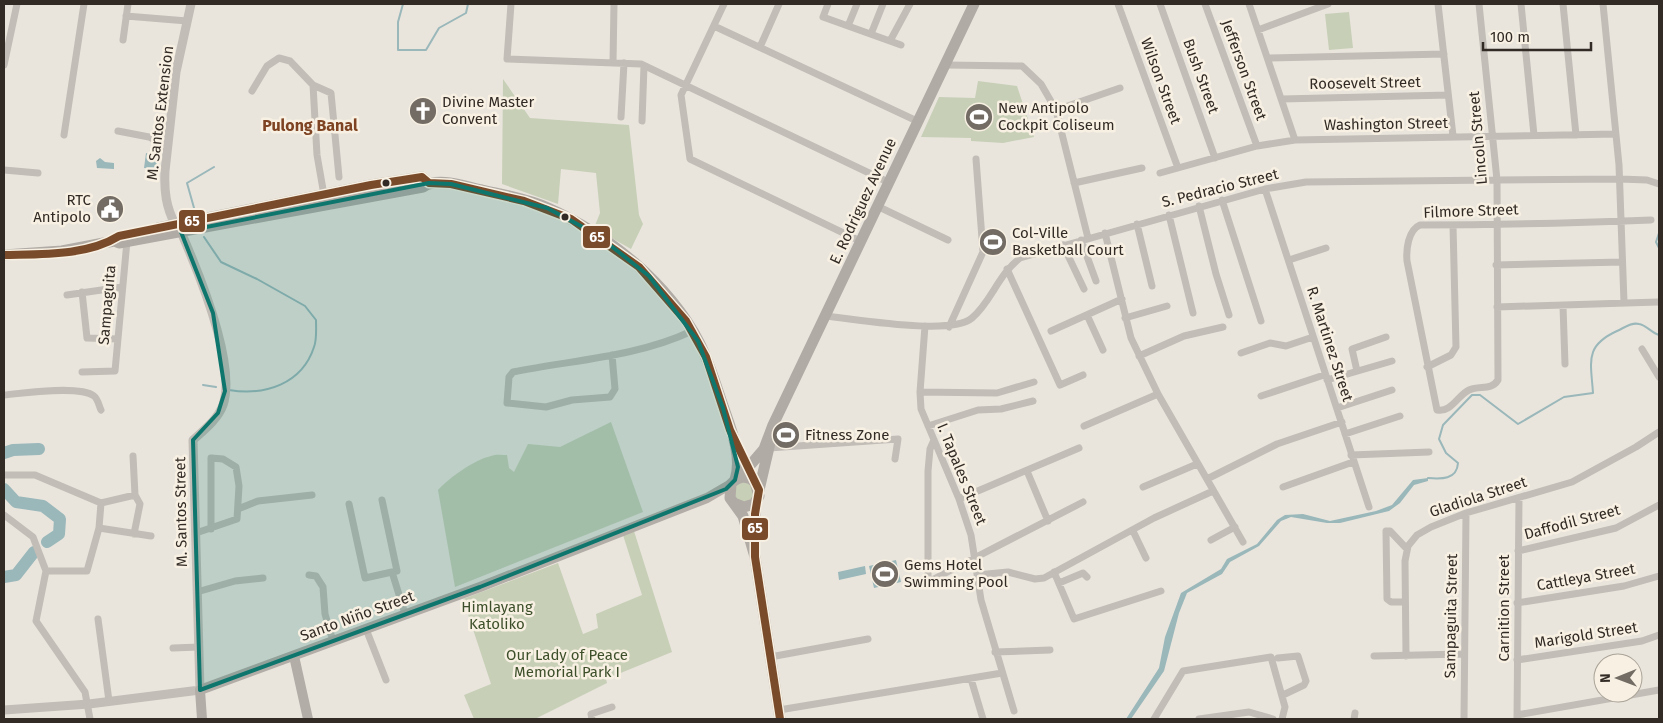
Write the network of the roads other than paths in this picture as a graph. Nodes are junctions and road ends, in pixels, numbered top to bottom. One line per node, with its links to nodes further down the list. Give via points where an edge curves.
1 (17, 4): 39 (street)
2 (84, 4): 52 (street)
3 (128, 4): 24 (street)
4 (191, 4): 25 (street, M. Santos Extension)
5 (511, 4): 36 (street, via 507,59)
6 (614, 4): 36 (street)
7 (724, 4): 26 (street)
8 (779, 4): 33 (street)
9 (828, 4): 27 (street, via 823,17)
10 (857, 4): 27 (street)
11 (883, 4): 29 (street)
12 (910, 4): 31 (street)
13 (974, 4): 38 (main road, E. Rodriguez Avenue)
14 (1118, 4): 64 (street, Wilson Street)
15 (1160, 4): 61 (street, Bush Street)
16 (1205, 4): 59 (street, Jefferson Street)
17 (1249, 4): 28 (street)
18 (1328, 4): 28 (street)
19 (1438, 4): 34 (street)
20 (1479, 4): 57 (street, Lincoln Street)
21 (1521, 4): 54 (street)
22 (1563, 4): 55 (street)
23 (1603, 4): 53 (street)
24 (126, 16): 25 (street); 30 (street)
25 (187, 21): 60 (street, M. Santos Extension, via 176,72)
26 (714, 26): 33 (street); 42 (street)
27 (848, 26): 29 (street)
28 (1258, 30): 35 (street)
29 (871, 34): 31 (street)
30 (123, 40)
31 (890, 41): 32 (street)
32 (901, 45)
33 (760, 47): 50 (street)
34 (1444, 54): 35 (street); 45 (street)
35 (1268, 58): 46 (street)
36 (613, 63): 37 (street)
37 (624, 63): 40 (street); 48 (street)
38 (946, 64): 47 (street, via 1022,66 1041,84); 50 (main road, E. Rodriguez Avenue)
39 (4, 65)
40 (644, 66): 42 (street); 49 (street)
41 (313, 85): 44 (street, via 290,61 279,58 267,66); 68 (street, via 331,94); 76 (street, via 317,155)
42 (686, 85): 71 (street); 91 (street, via 681,95 690,159)
43 (1120, 88): 47 (street)
44 (252, 91)
45 (1448, 95): 46 (street, Roosevelt Street); 56 (street)
46 (1282, 99): 58 (street)
47 (1056, 110): 73 (street)
48 (621, 117)
49 (642, 121)
50 (918, 121): 71 (main road, E. Rodriguez Avenue)
51 (118, 131): 60 (street, via 149,137)
52 (64, 134)
53 (1616, 134): 55 (street, Washington Street); 69 (street)
54 (1534, 135): 55 (street, Washington Street); 57 (street, Washington Street)
55 (1576, 135)
56 (1453, 136): 57 (street, Washington Street); 58 (street, Washington Street)
57 (1493, 137): 70 (street, Lincoln Street)
58 (1295, 140): 59 (street, Washington Street)
59 (1257, 146): 61 (street, Washington Street)
60 (168, 148): 86 (street, M. Santos Extension, via 164,188 168,211)
61 (1215, 158): 64 (street, Washington Street)
62 (976, 159): 119 (street, via 983,252)
63 (1142, 168): 73 (street)
64 (1178, 168): 67 (street, Washington Street)
65 (4, 170): 66 (street)
66 (38, 173)
67 (1160, 173)
68 (339, 177)
69 (1620, 179): 70 (street, S. Pedracio Street); 74 (street, S. Pedracio Street); 82 (street)
70 (1496, 180): 75 (street, S. Pedracio Street, via 1306,182); 84 (street, Lincoln Street)
71 (888, 182): 78 (main road, E. Rodriguez Avenue)
72 (429, 183): 76 (main road, via 422,177); 86 (main road, via 423,187); 121 (main road, via 504,195 572,219 644,272)
73 (1074, 183): 88 (street)
74 (1659, 184)
75 (1265, 188): 77 (street, S. Pedracio Street); 96 (street, R. Martinez Street)
76 (324, 195): 86 (main road)
77 (1222, 200): 79 (street, S. Pedracio Street); 117 (street)
78 (877, 206): 89 (street); 91 (main road, E. Rodriguez Avenue)
79 (1199, 206): 80 (street, S. Pedracio Street); 114 (street)
80 (1169, 215): 83 (street, S. Pedracio Street); 112 (street)
81 (1651, 220): 82 (street, Filmore Street)
82 (1621, 221): 84 (street, Filmore Street); 97 (street)
83 (1137, 224): 87 (street, S. Pedracio Street); 101 (street)
84 (1495, 224): 85 (street, Filmore Street); 98 (street, Lincoln Street)
85 (1453, 225): 133 (street, via 1456,347 1451,355); 133 (street, Filmore Street, via 1417,226 1412,231 1406,252)
86 (178, 228): 90 (main road, via 119,236); 92 (main road); 193 (street, M. Santos Street, via 213,313 223,364 223,404 194,440)
87 (1106, 233): 88 (street, S. Pedracio Street); 106 (street)
88 (1084, 239): 93 (street, S. Pedracio Street); 100 (street)
89 (948, 240)
90 (114, 241): 92 (main road); 95 (main road, via 62,251)
91 (860, 241): 115 (main road, E. Rodriguez Avenue)
92 (126, 242): 102 (street, Sampaguita)
93 (1063, 245): 99 (street, S. Pedracio Street, via 1020,258); 103 (street)
94 (1326, 248): 96 (street)
95 (4, 255)
96 (1288, 260): 123 (street, R. Martinez Street)
97 (1622, 262): 98 (street); 107 (street)
98 (1496, 265): 111 (street, Lincoln Street)
99 (1007, 269): 119 (street, S. Pedracio Street, via 976,314 961,325); 136 (street, via 1060,385)
100 (1096, 281)
101 (1152, 286)
102 (122, 288): 104 (street); 125 (street, Sampaguita)
103 (1084, 289)
104 (82, 292): 105 (street); 125 (street, via 87,338)
105 (67, 295)
106 (1122, 299): 113 (street); 116 (street)
107 (1624, 302): 108 (street); 110 (street)
108 (1658, 302)
109 (1167, 306): 116 (street)
110 (1563, 306): 111 (street); 132 (street)
111 (1497, 307): 146 (street, Lincoln Street, via 1498,380 1490,387 1469,390 1444,410 1437,410)
112 (1193, 313)
113 (1087, 315): 122 (street); 127 (street)
114 (1229, 315)
115 (825, 316): 118 (street, S. Pedracio Street); 149 (main road, E. Rodriguez Avenue)
116 (1125, 318): 130 (street)
117 (1261, 321)
118 (925, 326): 119 (street, S. Pedracio Street); 141 (street, I. Tapales Street)
119 (949, 327)
120 (1223, 327): 130 (street, via 1184,336)
121 (692, 331): 129 (street, via 675,339); 154 (main road, via 706,357)
122 (1051, 331)
123 (1313, 337): 128 (street, via 1286,346 1270,343); 138 (street, R. Martinez Street)
124 (1386, 337): 134 (street, via 1352,349)
125 (118, 339): 135 (street, Sampaguita, via 115,371)
126 (1642, 349): 137 (street)
127 (1103, 350)
128 (1241, 353)
129 (612, 355): 129 (street, via 513,372 508,377 507,403 546,407 572,400 610,397 615,389)
130 (1139, 356): 142 (street)
131 (1392, 361): 134 (street)
132 (1565, 364)
133 (1427, 367): 146 (street, Filmore Street)
134 (1357, 371): 138 (street)
135 (82, 372)
136 (1083, 375)
137 (1659, 377)
138 (1325, 378): 144 (street); 147 (street, R. Martinez Street)
139 (1034, 382): 141 (street, via 997,393)
140 (1392, 390): 147 (street)
141 (920, 392): 152 (street, I. Tapales Street, via 921,409)
142 (1158, 394): 153 (street); 164 (street)
143 (4, 395): 148 (street, via 58,390 88,394 96,399)
144 (1261, 396)
145 (1033, 401): 152 (street, via 978,410)
146 (1435, 405)
147 (1337, 408): 151 (street, R. Martinez Street)
148 (101, 410)
149 (780, 410): 158 (main road, E. Rodriguez Avenue); 167 (main road, E. Rodriguez Avenue, via 764,449)
150 (1400, 416): 156 (street)
151 (1342, 422): 156 (street, R. Martinez Street); 168 (street, via 1277,444)
152 (928, 426): 157 (street, I. Tapales Street)
153 (1084, 426)
154 (730, 430): 167 (main road); 167 (main road)
155 (1659, 432): 176 (street, Gladiola Street, via 1572,482)
156 (1345, 434): 162 (street, R. Martinez Street)
157 (934, 440): 177 (street, I. Tapales Street); 200 (street, via 928,472 928,582)
158 (769, 448): 163 (street, via 898,439); 174 (main road, E. Rodriguez Avenue)
159 (1079, 448): 165 (street)
160 (1429, 452): 162 (street)
161 (133, 456): 172 (street)
162 (1352, 459): 170 (street); 184 (street, R. Martinez Street)
163 (895, 460)
164 (1197, 464): 168 (street); 169 (street)
165 (1027, 471): 177 (street); 188 (street)
166 (4, 476): 181 (street, via 35,475)
167 (738, 477): 174 (main road, via 752,479); 175 (main road, Santo Niño Street); 179 (main road, via 729,495)
168 (1206, 479): 171 (street)
169 (1143, 487)
170 (1283, 487)
171 (1214, 491): 189 (street); 192 (street)
172 (135, 494): 181 (street); 194 (street, via 140,504)
173 (312, 494): 185 (street, via 258,501)
174 (758, 495): 179 (main road, via 744,507); 201 (main road, E. Rodriguez Avenue)
175 (707, 498): 179 (main road, Santo Niño Street); 216 (main road, Santo Niño Street)
176 (1519, 498): 186 (street, Gladiola Street); 199 (street, Carnition Street)
177 (959, 499): 200 (street, I. Tapales Street)
178 (382, 500): 204 (street, via 398,570)
179 (733, 502): 201 (main road, via 745,523)
180 (1084, 502): 188 (street)
181 (101, 503): 190 (street)
182 (349, 504): 204 (street, via 365,578)
183 (1659, 505): 199 (street, Daffodil Street, via 1616,528)
184 (1369, 508)
185 (238, 509): 191 (street, via 237,519); 191 (street, via 236,467 223,459 211,458)
186 (1466, 514): 198 (street, Gladiola Street, via 1431,526 1417,535); 227 (street, Sampaguita Street)
187 (4, 515): 203 (street, via 33,537)
188 (1048, 520): 200 (street)
189 (1235, 527): 196 (street); 197 (street)
190 (98, 528): 194 (street); 203 (street, via 87,571)
191 (211, 529): 193 (street)
192 (1133, 531): 202 (street); 205 (street)
193 (196, 533): 213 (street, M. Santos Street)
194 (134, 534): 195 (street)
195 (151, 536)
196 (1210, 540)
197 (1243, 542)
198 (1407, 549): 214 (street, via 1404,561); 214 (street, via 1390,531 1386,531 1387,599)
199 (1518, 551): 215 (street, Carnition Street)
200 (976, 556): 207 (street, I. Tapales Street)
201 (755, 557): 232 (main road)
202 (1146, 558)
203 (46, 571): 242 (street, via 36,621 85,692)
204 (392, 572): 216 (street)
205 (1054, 572): 207 (street, via 1035,580 1008,572); 211 (street)
206 (309, 575): 221 (street, via 321,581 324,611)
207 (977, 575): 225 (street, I. Tapales Street, via 980,600)
208 (1659, 576): 215 (street, Cattleya Street, via 1624,586)
209 (1087, 577): 211 (street, via 1083,573)
210 (263, 578): 213 (street, via 235,581)
211 (1059, 583): 212 (street, via 1074,619)
212 (1162, 591)
213 (197, 592): 222 (street, M. Santos Street)
214 (1405, 602): 231 (street)
215 (1517, 603): 234 (street, Carnition Street)
216 (405, 614): 218 (main road, Santo Niño Street)
217 (98, 619): 241 (street)
218 (366, 629): 221 (main road, Santo Niño Street); 237 (street)
219 (1659, 635): 234 (street, Marigold Street, via 1642,641)
220 (868, 639): 232 (street)
221 (333, 641): 229 (main road, Santo Niño Street)
222 (199, 647): 223 (street); 238 (street, M. Santos Street)
223 (173, 648)
224 (1050, 650): 225 (street)
225 (995, 652): 235 (street, I. Tapales Street)
226 (1306, 654): 228 (street)
227 (1464, 654): 231 (street); 257 (street, Sampaguita Street)
228 (1296, 655): 233 (street); 240 (street, via 1306,683)
229 (294, 656): 238 (main road, Santo Niño Street); 250 (main road)
230 (1374, 656): 231 (street)
231 (1406, 656)
232 (770, 657): 246 (main road)
233 (1274, 658): 240 (street); 253 (street, via 1183,671)
234 (1517, 660): 247 (street, Carnition Street)
235 (1002, 673): 236 (street); 245 (street, I. Tapales Street)
236 (972, 679): 246 (street); 252 (street)
237 (386, 680)
238 (200, 690): 241 (street, Santo Niño Street); 249 (main road, M. Santos Street)
239 (1659, 690): 247 (street)
240 (1283, 695): 256 (street, via 1285,712)
241 (109, 701): 242 (street, Santo Niño Street)
242 (89, 704): 244 (street, Santo Niño Street); 248 (street)
243 (612, 707): 251 (street, via 591,714)
244 (4, 710)
245 (1014, 711)
246 (780, 715)
247 (1517, 717)
248 (90, 719)
249 (202, 719)
250 (308, 719)
251 (592, 719)
252 (983, 719)
253 (1154, 719)
254 (1199, 719): 255 (street, via 1249,712)
255 (1273, 719)
256 (1282, 719)
257 (1464, 719)

